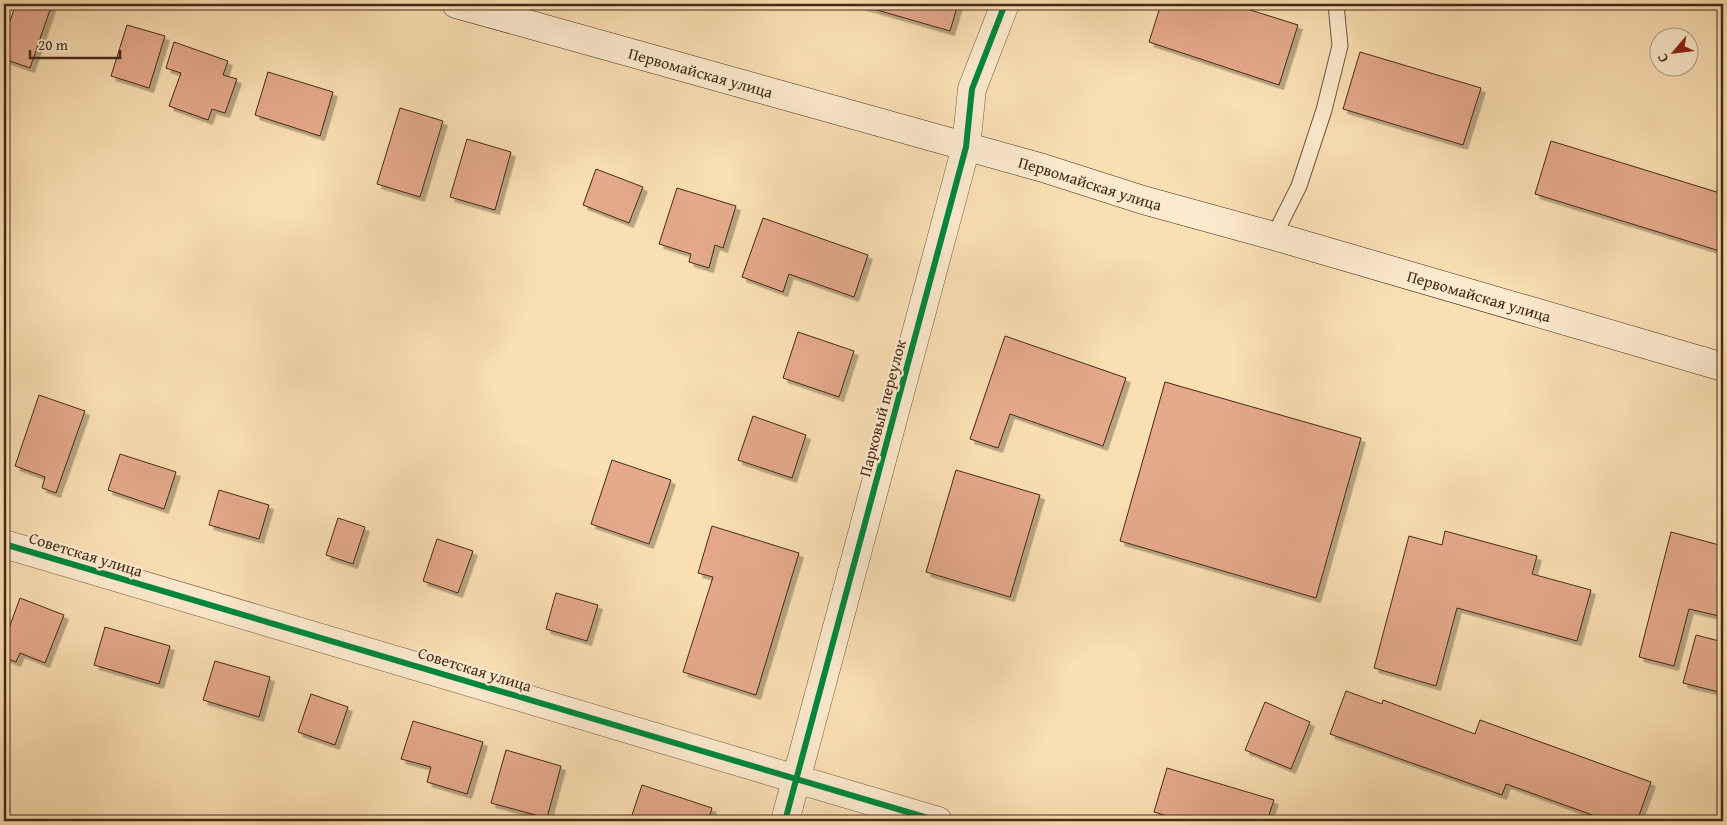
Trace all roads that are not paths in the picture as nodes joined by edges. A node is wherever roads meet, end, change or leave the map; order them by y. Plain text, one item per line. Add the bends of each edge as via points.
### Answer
1 (456, 4) edge
2 (1005, 4) edge
3 (1336, 4) edge
4 (966, 148) junction
5 (1274, 236) junction
6 (1723, 367) edge
7 (4, 544) edge
8 (797, 780) junction
9 (785, 821) edge
10 (938, 821) edge

1 - 4 street, Первомайская улица
2 - 4 street, Парковый переулок via 972,89
3 - 5 lane via 1340,46 1324,110 1299,186
4 - 5 street, Первомайская улица
4 - 8 street, Парковый переулок
5 - 6 street, Первомайская улица
7 - 8 street, Советская улица
8 - 9 street, Парковый переулок
8 - 10 street, Советская улица

